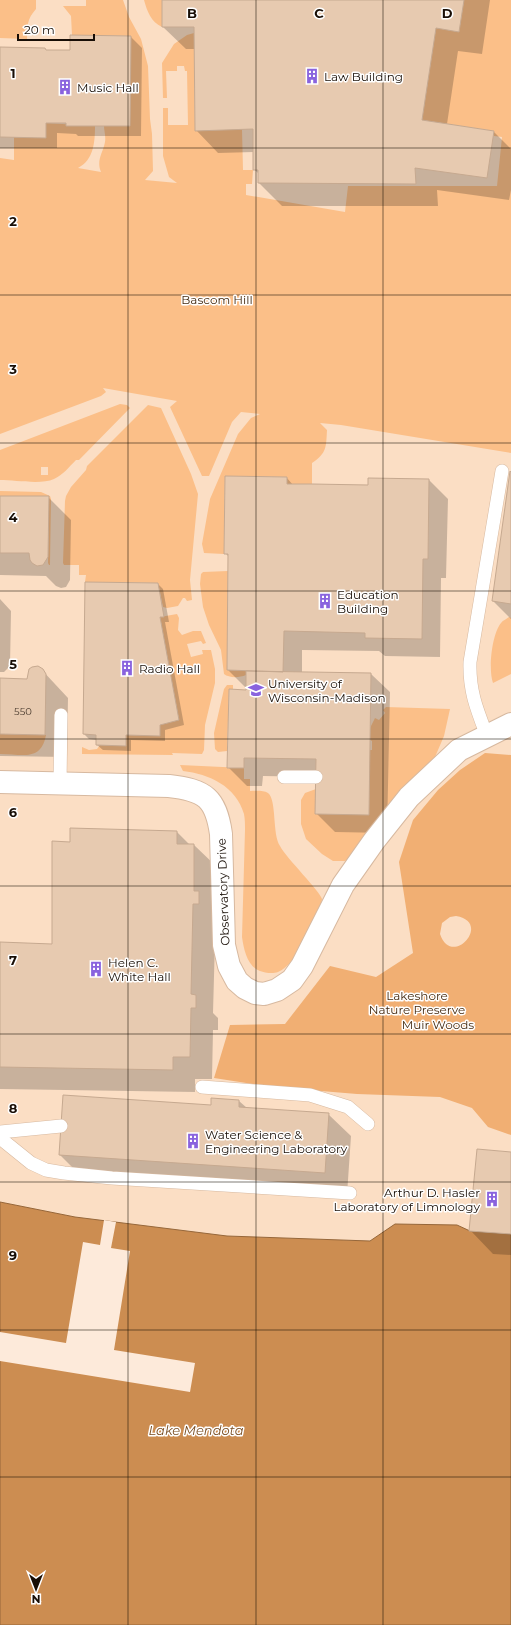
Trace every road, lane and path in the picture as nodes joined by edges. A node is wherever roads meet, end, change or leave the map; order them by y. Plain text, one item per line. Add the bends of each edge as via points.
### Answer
1 (502, 471) dead end
2 (61, 715) dead end
3 (511, 724) edge
4 (487, 736) junction
5 (284, 777) dead end
6 (316, 777) dead end
7 (0, 782) edge
8 (60, 784) junction
9 (202, 1087) dead end
10 (368, 1124) dead end
11 (61, 1126) dead end
12 (0, 1132) edge
13 (0, 1138) edge
14 (350, 1193) dead end

1 - 4 lane via 470,662 473,697
2 - 8 lane
3 - 4 street, Observatory Drive
4 - 8 street, Observatory Drive via 459,750 409,797 343,885 302,966 292,980 277,990 264,994 245,988 237,981 229,966 224,945 219,817 207,797 185,788 169,786
5 - 6 lane
7 - 8 street, Observatory Drive
9 - 10 lane via 310,1095 348,1106
11 - 12 lane
13 - 14 lane via 31,1164 64,1173

